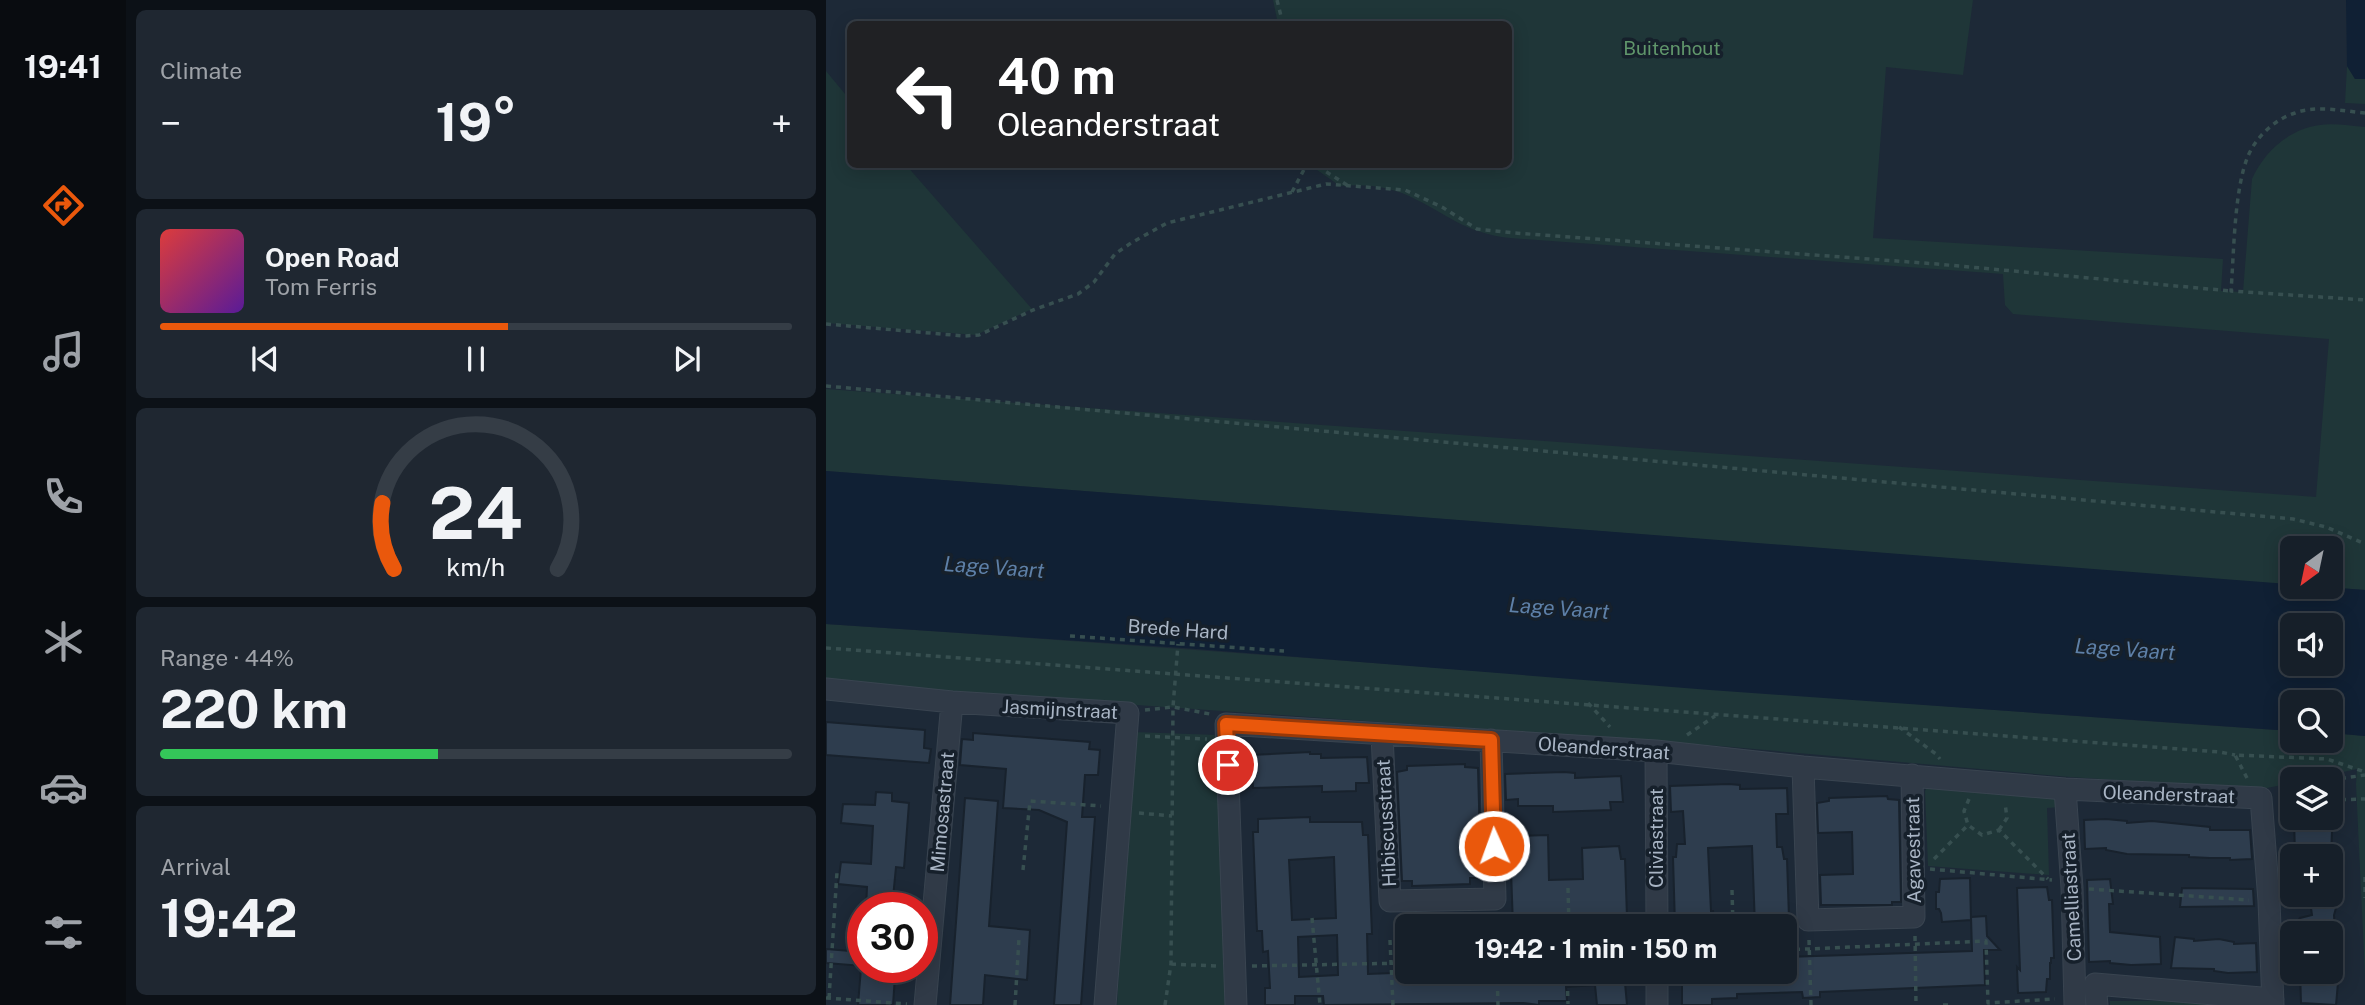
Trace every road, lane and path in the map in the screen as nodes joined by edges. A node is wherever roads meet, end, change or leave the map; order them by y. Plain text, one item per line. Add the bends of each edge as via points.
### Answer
1 (1277, 0) edge
2 (1282, 21) edge
3 (2365, 113) edge
4 (1305, 168) edge
5 (1322, 168) edge
6 (1349, 186) junction
7 (1292, 192) junction
8 (2231, 290) junction
9 (2365, 300) edge
10 (826, 324) edge
11 (826, 386) edge
12 (2365, 544) edge
13 (1070, 636) dead end
14 (1178, 643) junction
15 (826, 648) edge
16 (1284, 651) dead end
17 (1176, 674) junction
18 (826, 689) edge
19 (952, 702) junction
20 (1173, 707) junction
21 (1128, 713) junction
22 (1717, 715) junction
23 (1898, 726) junction
24 (1227, 732) junction
25 (1382, 734) junction
26 (1126, 735) junction
27 (1173, 737) junction
28 (1491, 740) junction
29 (1661, 751) junction
30 (2235, 755) junction
31 (1803, 767) junction
32 (2365, 773) edge
33 (1912, 775) junction
34 (2343, 778) edge
35 (1959, 786) junction
36 (2065, 789) junction
37 (2255, 798) junction
38 (2365, 799) edge
39 (2343, 800) edge
40 (1120, 810) junction
41 (1172, 816) junction
42 (1968, 825) junction
43 (1023, 870) dead end
44 (837, 872) dead end
45 (2365, 878) edge
46 (2048, 879) junction
47 (1568, 888) dead end
48 (2072, 888) junction
49 (1732, 890) dead end
50 (2365, 898) edge
51 (2269, 901) junction
52 (1569, 914) edge
53 (1657, 914) edge
54 (1733, 914) edge
55 (1914, 917) junction
56 (1312, 918) dead end
57 (1808, 920) junction
58 (1019, 938) dead end
59 (1390, 940) dead end
60 (1916, 944) junction
61 (1797, 950) edge
62 (1809, 950) junction
63 (1171, 964) junction
64 (1392, 964) junction
65 (1395, 964) edge
66 (1317, 965) junction
67 (1234, 967) junction
68 (1497, 984) edge
69 (1567, 984) edge
70 (1657, 984) edge
71 (827, 998) edge
72 (2075, 1002) edge
73 (2273, 1002) edge
74 (2025, 1003) edge
75 (917, 1004) edge
76 (1568, 1004) edge
77 (1015, 1005) edge
78 (1105, 1005) edge
79 (1165, 1005) edge
80 (1236, 1005) edge
81 (1320, 1005) edge
82 (1393, 1005) edge
83 (1498, 1005) edge
84 (1657, 1005) edge
85 (1811, 1005) edge
86 (1916, 1005) edge
87 (1943, 1005) edge
88 (1951, 1005) edge
89 (2097, 1005) edge

1 - 2 path
3 - 8 path via 2319,109 2294,113 2267,128 2249,154 2241,181
4 - 7 path
5 - 6 path
6 - 7 path via 1326,184
6 - 8 path via 1405,190 1477,229
7 - 10 path via 1167,223 1115,254 1094,282 1077,294 979,335
8 - 9 path
11 - 12 path via 2293,519
13 - 14 path, Brede Hard
14 - 16 path, Brede Hard
14 - 17 path
15 - 17 path
17 - 20 path
17 - 22 path
18 - 19 street, Jasmijnstraat
19 - 21 street, Jasmijnstraat
19 - 75 street, Mimosastraat
20 - 21 path
20 - 24 path via 1217,715
20 - 27 path
21 - 26 street, Jasmijnstraat
22 - 23 path
22 - 29 path
23 - 30 path
23 - 35 path via 1936,754
24 - 25 street, Oleanderstraat
24 - 27 path
24 - 67 street
25 - 28 street, Oleanderstraat
25 - 28 street, Hibiscusstraat via 1390,901 1495,899
26 - 27 path
26 - 40 street, Jasmijnstraat
27 - 41 path
28 - 29 street, Oleanderstraat
29 - 31 street, Oleanderstraat
29 - 53 street, Cliviastraat
30 - 32 path via 2327,759
30 - 37 path
31 - 33 street, Oleanderstraat
31 - 57 street
32 - 34 path
33 - 35 street, Oleanderstraat
33 - 55 street, Agavestraat
35 - 36 street, Oleanderstraat
35 - 42 path via 1970,798 1964,811
36 - 37 street, Oleanderstraat
36 - 48 street, Camelliastraat
37 - 51 street
38 - 39 path
40 - 41 path
40 - 43 path via 1030,801
40 - 78 street, Jasmijnstraat
41 - 63 path
42 - 46 path via 1982,835 1999,830
42 - 46 path via 1924,868
44 - 71 path
45 - 50 path
46 - 48 path
47 - 52 path
48 - 51 path
48 - 72 street, Camelliastraat
49 - 54 path
51 - 73 street
55 - 57 street, Agavestraat
55 - 60 path
56 - 66 path
57 - 62 path
58 - 77 path
59 - 64 path
60 - 62 path
60 - 74 path via 1986,942 1988,1003
60 - 86 path
61 - 62 path
62 - 85 path
63 - 67 path
63 - 79 path
64 - 65 path
64 - 66 path
64 - 82 path
66 - 67 path
66 - 81 path
67 - 80 street
68 - 83 path
69 - 76 path
70 - 84 street
71 - 75 path
72 - 74 path
73 - 89 street via 2095,984
87 - 88 path

